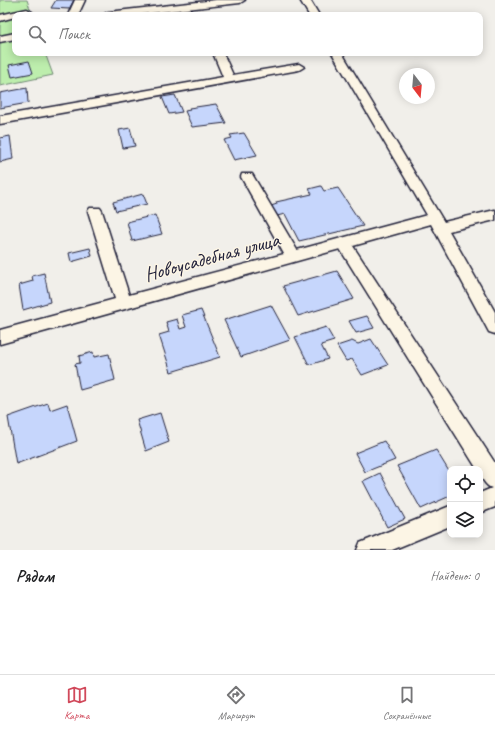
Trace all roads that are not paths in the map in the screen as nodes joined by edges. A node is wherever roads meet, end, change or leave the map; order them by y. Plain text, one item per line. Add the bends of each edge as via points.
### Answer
1 (80, 0) edge
2 (240, 0) edge
3 (305, 0) edge
4 (196, 2) edge
5 (74, 12) edge
6 (128, 12) edge
7 (200, 12) edge
8 (312, 12) edge
9 (12, 37) edge
10 (0, 39) edge
11 (219, 56) edge
12 (339, 56) edge
13 (299, 67) dead end
14 (229, 78) junction
15 (0, 120) edge
16 (247, 177) dead end
17 (95, 212) dead end
18 (495, 215) edge
19 (438, 223) junction
20 (344, 244) junction
21 (293, 257) junction
22 (124, 303) junction
23 (495, 327) edge
24 (0, 337) edge
25 (495, 480) edge
26 (495, 497) edge
27 (482, 502) edge
28 (447, 517) edge
29 (367, 550) edge

1 - 5 street
2 - 4 street
3 - 8 street
4 - 6 street
4 - 7 street
9 - 10 street
11 - 14 street
12 - 19 street
13 - 14 street
14 - 15 street
16 - 21 street
17 - 22 street
18 - 19 street, Новоусадебная улица
19 - 20 street, Новоусадебная улица
19 - 23 street
20 - 21 street, Новоусадебная улица
20 - 25 street
21 - 22 street, Новоусадебная улица
22 - 24 street, Новоусадебная улица
26 - 27 street
28 - 29 street

